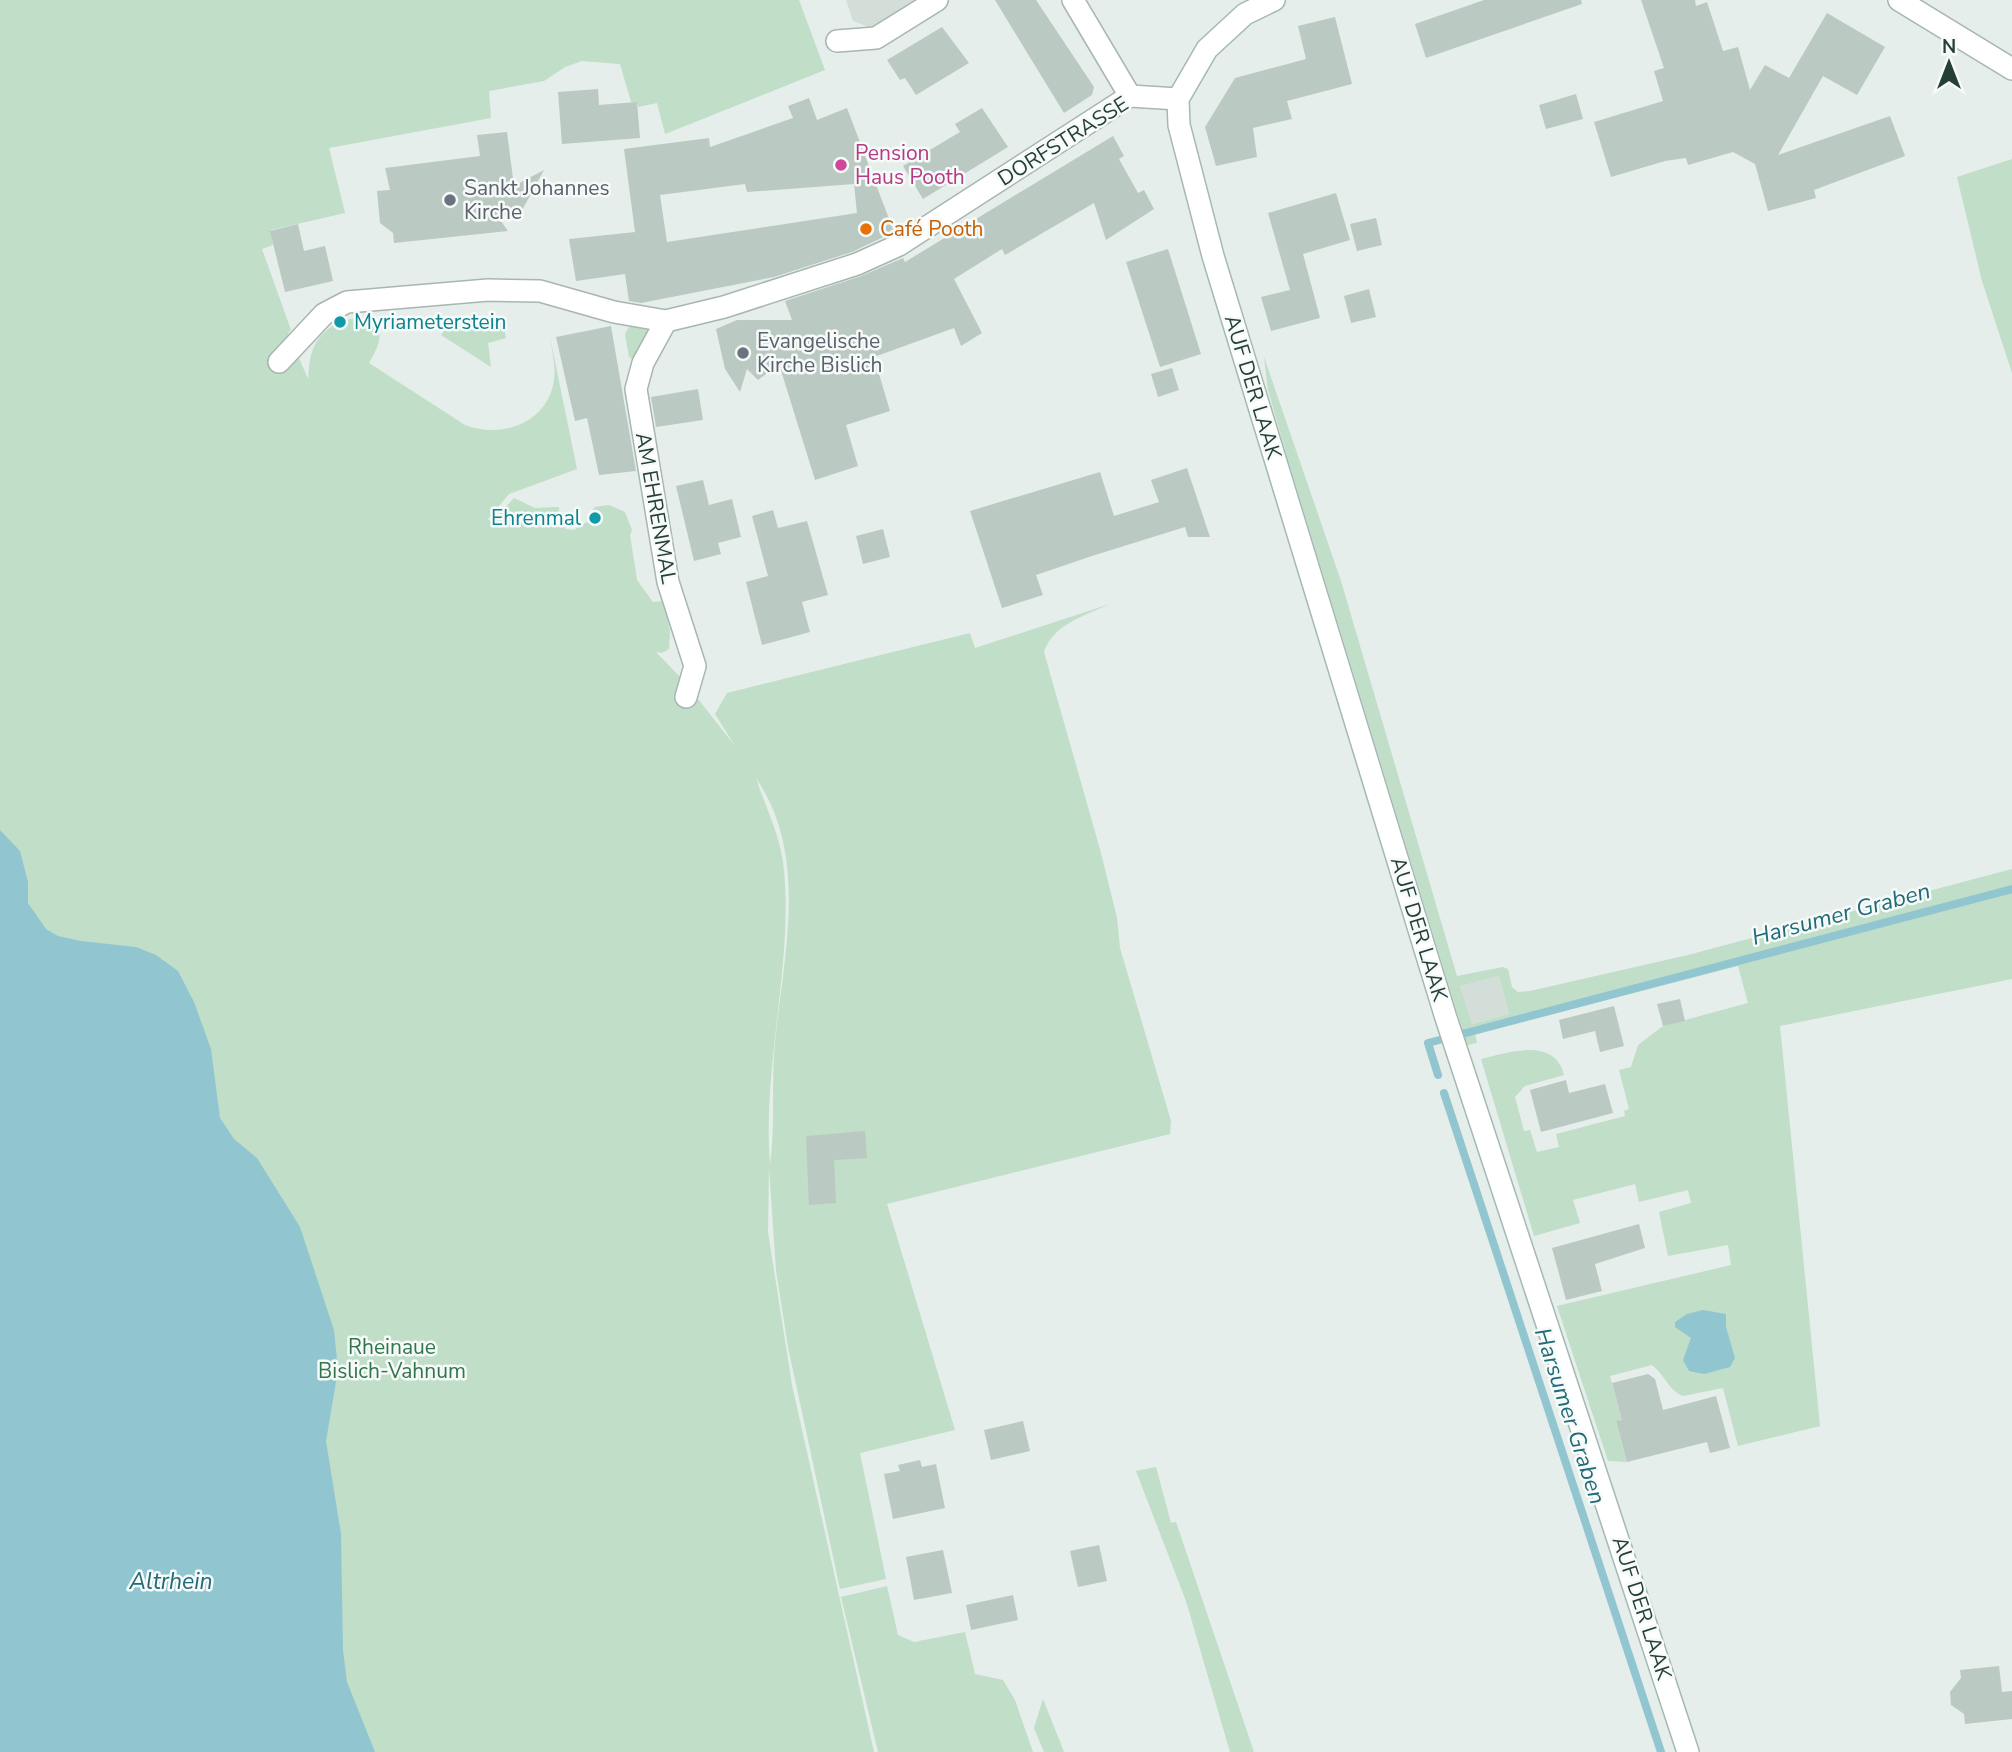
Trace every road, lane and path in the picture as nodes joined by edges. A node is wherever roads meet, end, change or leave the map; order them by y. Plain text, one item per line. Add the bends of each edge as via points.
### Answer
1 (937, 0) edge
2 (1073, 0) edge
3 (1274, 0) edge
4 (1899, 0) edge
5 (837, 41) dead end
6 (2012, 69) edge
7 (1130, 96) junction
8 (1178, 99) junction
9 (666, 321) junction
10 (279, 362) dead end
11 (686, 697) dead end
12 (1688, 1752) edge

1 - 5 main road via 876,38
2 - 7 main road
3 - 8 main road via 1245,14 1207,49
4 - 6 main road
7 - 8 main road, DORFSTRASSE
7 - 9 main road, DORFSTRASSE via 899,245 858,264
8 - 12 main road, AUF DER LAAK via 1178,125 1213,256 1446,1018
9 - 10 main road via 540,291 488,290 347,302 324,314
9 - 11 main road, AM EHRENMAL via 643,363 636,389 668,582 695,666

